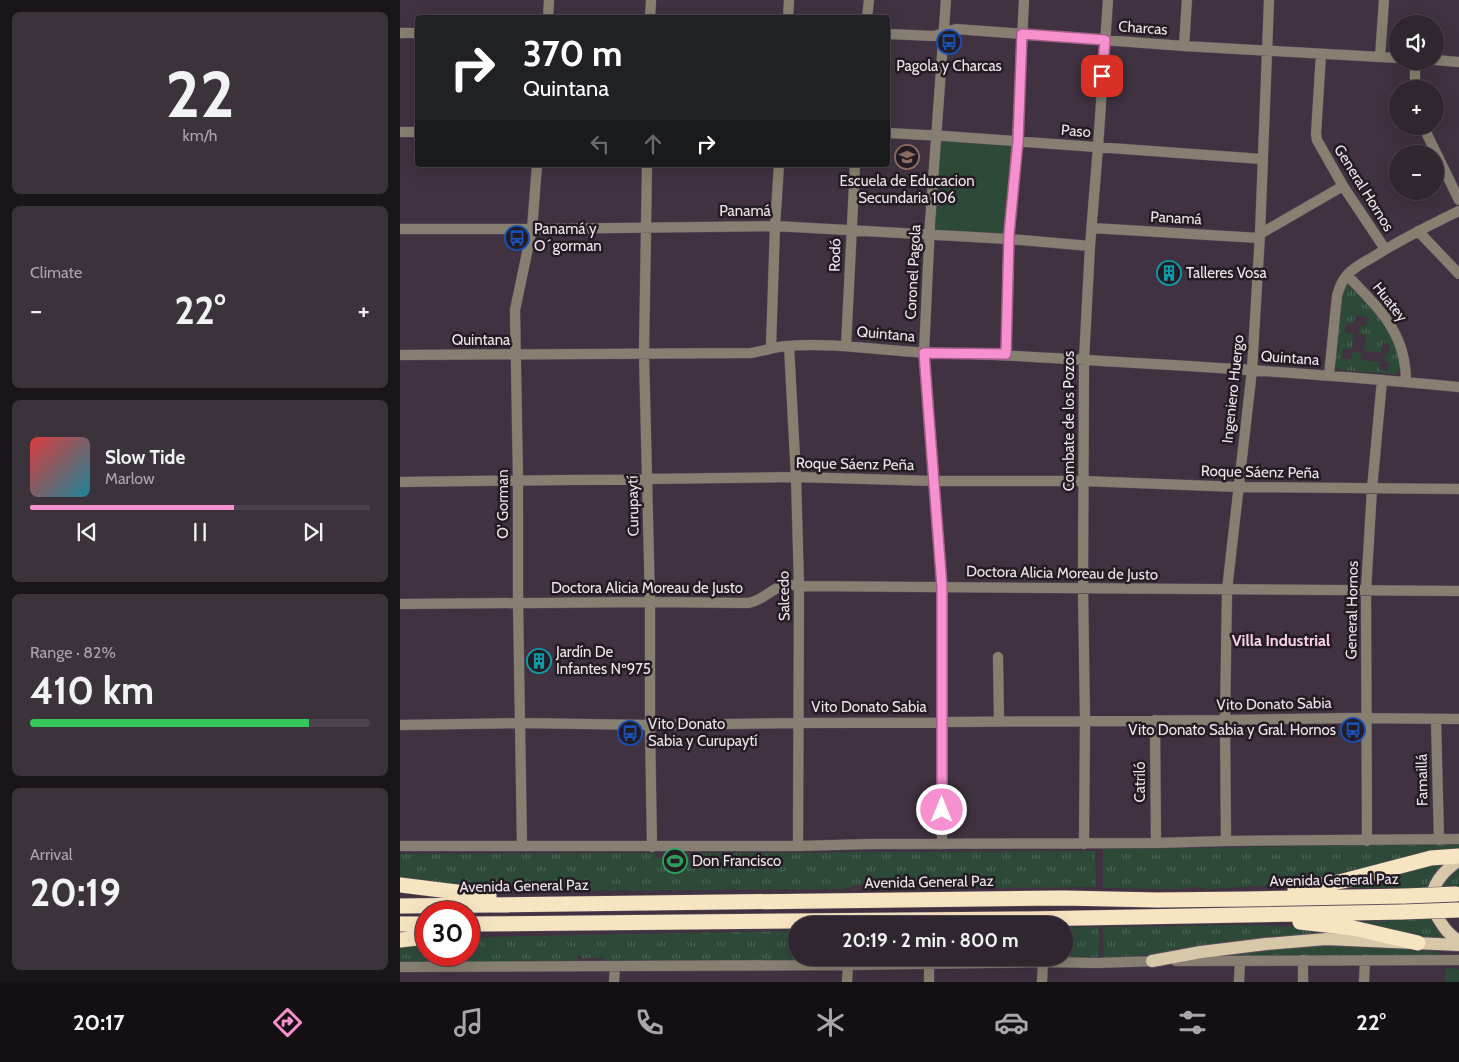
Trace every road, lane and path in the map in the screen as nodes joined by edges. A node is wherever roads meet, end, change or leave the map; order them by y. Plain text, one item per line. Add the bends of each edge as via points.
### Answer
1 (549, 0) edge
2 (651, 0) edge
3 (789, 0) edge
4 (869, 0) edge
5 (946, 0) edge
6 (1024, 0) edge
7 (1108, 0) edge
8 (1187, 0) edge
9 (1269, 0) edge
10 (1384, 0) edge
11 (548, 15) edge
12 (650, 15) edge
13 (788, 15) edge
14 (867, 15) edge
15 (400, 33) edge
16 (415, 33) edge
17 (944, 33) junction
18 (890, 34) edge
19 (1022, 34) junction
20 (1105, 40) junction
21 (1184, 46) junction
22 (1266, 51) junction
23 (1321, 54) junction
24 (1380, 57) junction
25 (1389, 58) edge
26 (1444, 61) edge
27 (1459, 62) edge
28 (400, 132) edge
29 (415, 132) edge
30 (890, 133) edge
31 (1427, 135) edge
32 (936, 136) junction
33 (1018, 141) junction
34 (1098, 147) junction
35 (1262, 159) junction
36 (537, 167) edge
37 (647, 167) edge
38 (779, 167) edge
39 (855, 167) edge
40 (1343, 186) junction
41 (1459, 200) edge
42 (1459, 211) edge
43 (775, 226) junction
44 (645, 227) junction
45 (1092, 228) junction
46 (400, 229) edge
47 (532, 229) junction
48 (851, 231) junction
49 (1418, 231) junction
50 (930, 235) junction
51 (1260, 236) junction
52 (1009, 239) junction
53 (1090, 246) junction
54 (1385, 249) junction
55 (1347, 274) junction
56 (1459, 274) edge
57 (789, 346) junction
58 (846, 346) junction
59 (771, 347) junction
60 (644, 353) junction
61 (924, 353) junction
62 (516, 354) junction
63 (1006, 354) junction
64 (400, 355) edge
65 (1084, 360) junction
66 (1252, 370) junction
67 (1329, 375) junction
68 (1382, 380) junction
69 (1406, 382) junction
70 (1459, 387) edge
71 (796, 477) junction
72 (648, 479) junction
73 (518, 480) junction
74 (934, 481) junction
75 (1083, 481) junction
76 (400, 482) edge
77 (1238, 487) junction
78 (1372, 489) junction
79 (1459, 489) edge
80 (799, 586) junction
81 (942, 587) junction
82 (1083, 588) junction
83 (1227, 590) junction
84 (1366, 590) junction
85 (1459, 590) edge
86 (518, 602) junction
87 (650, 602) junction
88 (400, 604) edge
89 (998, 657) dead end
90 (1366, 718) junction
91 (1459, 719) edge
92 (1085, 720) junction
93 (1155, 720) junction
94 (1225, 720) junction
95 (1436, 720) junction
96 (999, 721) junction
97 (941, 722) junction
98 (520, 723) junction
99 (800, 723) junction
100 (400, 725) edge
101 (650, 725) junction
102 (1459, 839) edge
103 (1439, 840) junction
104 (1226, 841) junction
105 (1367, 841) junction
106 (1156, 843) junction
107 (942, 844) junction
108 (1084, 844) junction
109 (522, 845) junction
110 (400, 846) edge
111 (798, 846) junction
112 (652, 847) junction
113 (1459, 856) edge
114 (1459, 860) edge
115 (400, 885) edge
116 (1457, 894) edge
117 (1247, 899) junction
118 (547, 903) junction
119 (400, 906) edge
120 (1458, 910) edge
121 (1248, 915) junction
122 (400, 924) edge
123 (415, 924) edge
124 (480, 924) edge
125 (556, 924) junction
126 (480, 931) edge
127 (415, 938) edge
128 (400, 940) edge
129 (1459, 941) edge
130 (1418, 943) junction
131 (1459, 945) edge
132 (1303, 960) junction
133 (1364, 960) junction
134 (1459, 960) edge
135 (1152, 961) junction
136 (1240, 961) junction
137 (1073, 963) edge
138 (788, 966) edge
139 (848, 966) edge
140 (929, 966) edge
141 (1043, 966) edge
142 (400, 967) edge
143 (615, 967) junction
144 (614, 982) edge
145 (847, 982) edge
146 (928, 982) edge
147 (1042, 982) edge
148 (1239, 982) edge
149 (1303, 982) edge
150 (1364, 982) edge

1 - 11 street
2 - 12 street
3 - 13 street
4 - 14 street
5 - 17 street, Coronel Pagola
6 - 19 street
7 - 20 street, Combate de los Pozos
8 - 21 street
9 - 22 street, Ingeniero Huergo
10 - 24 street
15 - 16 street
17 - 18 street, Charcas via 934,36
17 - 19 street, Charcas via 956,29
17 - 32 street, Coronel Pagola
19 - 20 street, Charcas
19 - 33 street
20 - 21 street, Charcas
20 - 34 street, Combate de los Pozos
21 - 22 street, Charcas
22 - 23 street, Charcas
22 - 35 street, Ingeniero Huergo
23 - 24 street, Charcas
23 - 40 street, General Hornos via 1316,134
24 - 25 street, Charcas
26 - 27 street
28 - 29 street
30 - 32 street, Paso
31 - 41 street
32 - 33 street, Paso
32 - 50 street, Coronel Pagola
33 - 34 street, Paso
33 - 52 street
34 - 35 street, Paso
34 - 45 street, Combate de los Pozos
35 - 51 street, Ingeniero Huergo
36 - 47 street, O' Gorman
37 - 44 street, Curupaytí
38 - 43 street
39 - 48 street, Rodó
40 - 51 street
40 - 54 street, General Hornos
42 - 49 street
43 - 44 street, Panamá
43 - 48 street, Panamá
43 - 59 street
44 - 47 street, Panamá
44 - 60 street, Curupaytí
45 - 51 street, Panamá
45 - 53 street, Combate de los Pozos
46 - 47 street, Panamá
47 - 62 street, O' Gorman via 516,303
48 - 50 street, Panamá
48 - 58 street, Rodó
49 - 54 street
49 - 56 street
50 - 52 street, Panamá
50 - 61 street, Coronel Pagola
51 - 66 street, Ingeniero Huergo
52 - 53 street, Panamá
52 - 63 street
53 - 65 street, Combate de los Pozos
54 - 55 street, General Hornos
55 - 67 street via 1337,296
55 - 69 street, Huatey via 1394,330 1406,366
57 - 58 street, Quintana
57 - 59 street, Quintana
57 - 71 street, Salcedo
58 - 61 street, Quintana
59 - 60 street, Quintana via 751,353
60 - 62 street, Quintana
60 - 72 street, Curupaytí
61 - 63 street, Quintana
61 - 74 street, Coronel Pagola
62 - 64 street, Quintana
62 - 73 street, O' Gorman
63 - 65 street, Quintana
65 - 66 street, Quintana
65 - 75 street, Combate de los Pozos
66 - 67 street, Quintana
66 - 77 street, Ingeniero Huergo
67 - 68 street, Quintana
68 - 69 street, Quintana
68 - 78 street, General Hornos
69 - 70 street, Quintana
71 - 72 street, Roque Sáenz Peña
71 - 74 street, Roque Sáenz Peña
71 - 80 street, Salcedo
72 - 73 street, Roque Sáenz Peña
72 - 87 street, Curupaytí
73 - 76 street, Roque Sáenz Peña
73 - 86 street, O' Gorman
74 - 75 street, Roque Sáenz Peña
74 - 81 street, Coronel Pagola
75 - 77 street, Roque Sáenz Peña
75 - 82 street, Combate de los Pozos
77 - 78 street, Roque Sáenz Peña
77 - 83 street, Ingeniero Huergo
78 - 79 street, Roque Sáenz Peña
78 - 84 street, General Hornos
80 - 81 street, Doctora Alicia Moreau de Justo
80 - 87 street, Doctora Alicia Moreau de Justo via 782,586 748,603
80 - 99 street, Salcedo
81 - 82 street, Doctora Alicia Moreau de Justo
81 - 97 street, Coronel Pagola
82 - 83 street, Doctora Alicia Moreau de Justo
82 - 92 street, Combate de los Pozos
83 - 84 street, Doctora Alicia Moreau de Justo
83 - 94 street, Ingeniero Huergo
84 - 85 street, Doctora Alicia Moreau de Justo
84 - 90 street, General Hornos
86 - 87 street, Doctora Alicia Moreau de Justo
86 - 88 street, Doctora Alicia Moreau de Justo
86 - 98 street, O' Gorman
87 - 101 street, Curupaytí
89 - 96 street
90 - 94 street, Vito Donato Sabia
90 - 95 street, Vito Donato Sabia
90 - 105 street, General Hornos
91 - 95 street, Vito Donato Sabia
92 - 93 street, Vito Donato Sabia
92 - 96 street, Vito Donato Sabia
92 - 108 street, Combate de los Pozos
93 - 94 street, Vito Donato Sabia
93 - 106 street, Catriló
94 - 104 street, Ingeniero Huergo
95 - 103 street, Famaillá
96 - 97 street, Vito Donato Sabia
97 - 99 street, Vito Donato Sabia
97 - 107 street, Coronel Pagola
98 - 100 street, Vito Donato Sabia
98 - 101 street, Vito Donato Sabia
98 - 109 street, O' Gorman
99 - 101 street, Vito Donato Sabia
99 - 111 street, Salcedo
101 - 112 street, Curupaytí
102 - 103 street
103 - 105 street
104 - 105 street
104 - 106 street
106 - 108 street
107 - 108 street
107 - 111 street
109 - 110 street
109 - 112 street
111 - 112 street
113 - 117 highway via 1431,858 1321,886
114 - 129 main road via 1439,877 1432,896 1432,904 1446,931
115 - 118 highway
116 - 117 highway, Avenida General Paz, bridge
117 - 118 highway, Avenida General Paz
118 - 119 highway, Avenida General Paz
120 - 121 highway, bridge
121 - 125 highway
121 - 130 highway via 1353,928
122 - 123 highway
124 - 125 highway
125 - 126 highway
127 - 128 highway
130 - 131 main road
130 - 135 main road via 1326,939 1200,952
132 - 133 street
132 - 136 street
132 - 149 street
133 - 134 street
133 - 150 street
135 - 136 street
135 - 137 street
136 - 148 street
138 - 143 street
139 - 145 street
140 - 146 street
141 - 147 street
142 - 143 street
143 - 144 street

